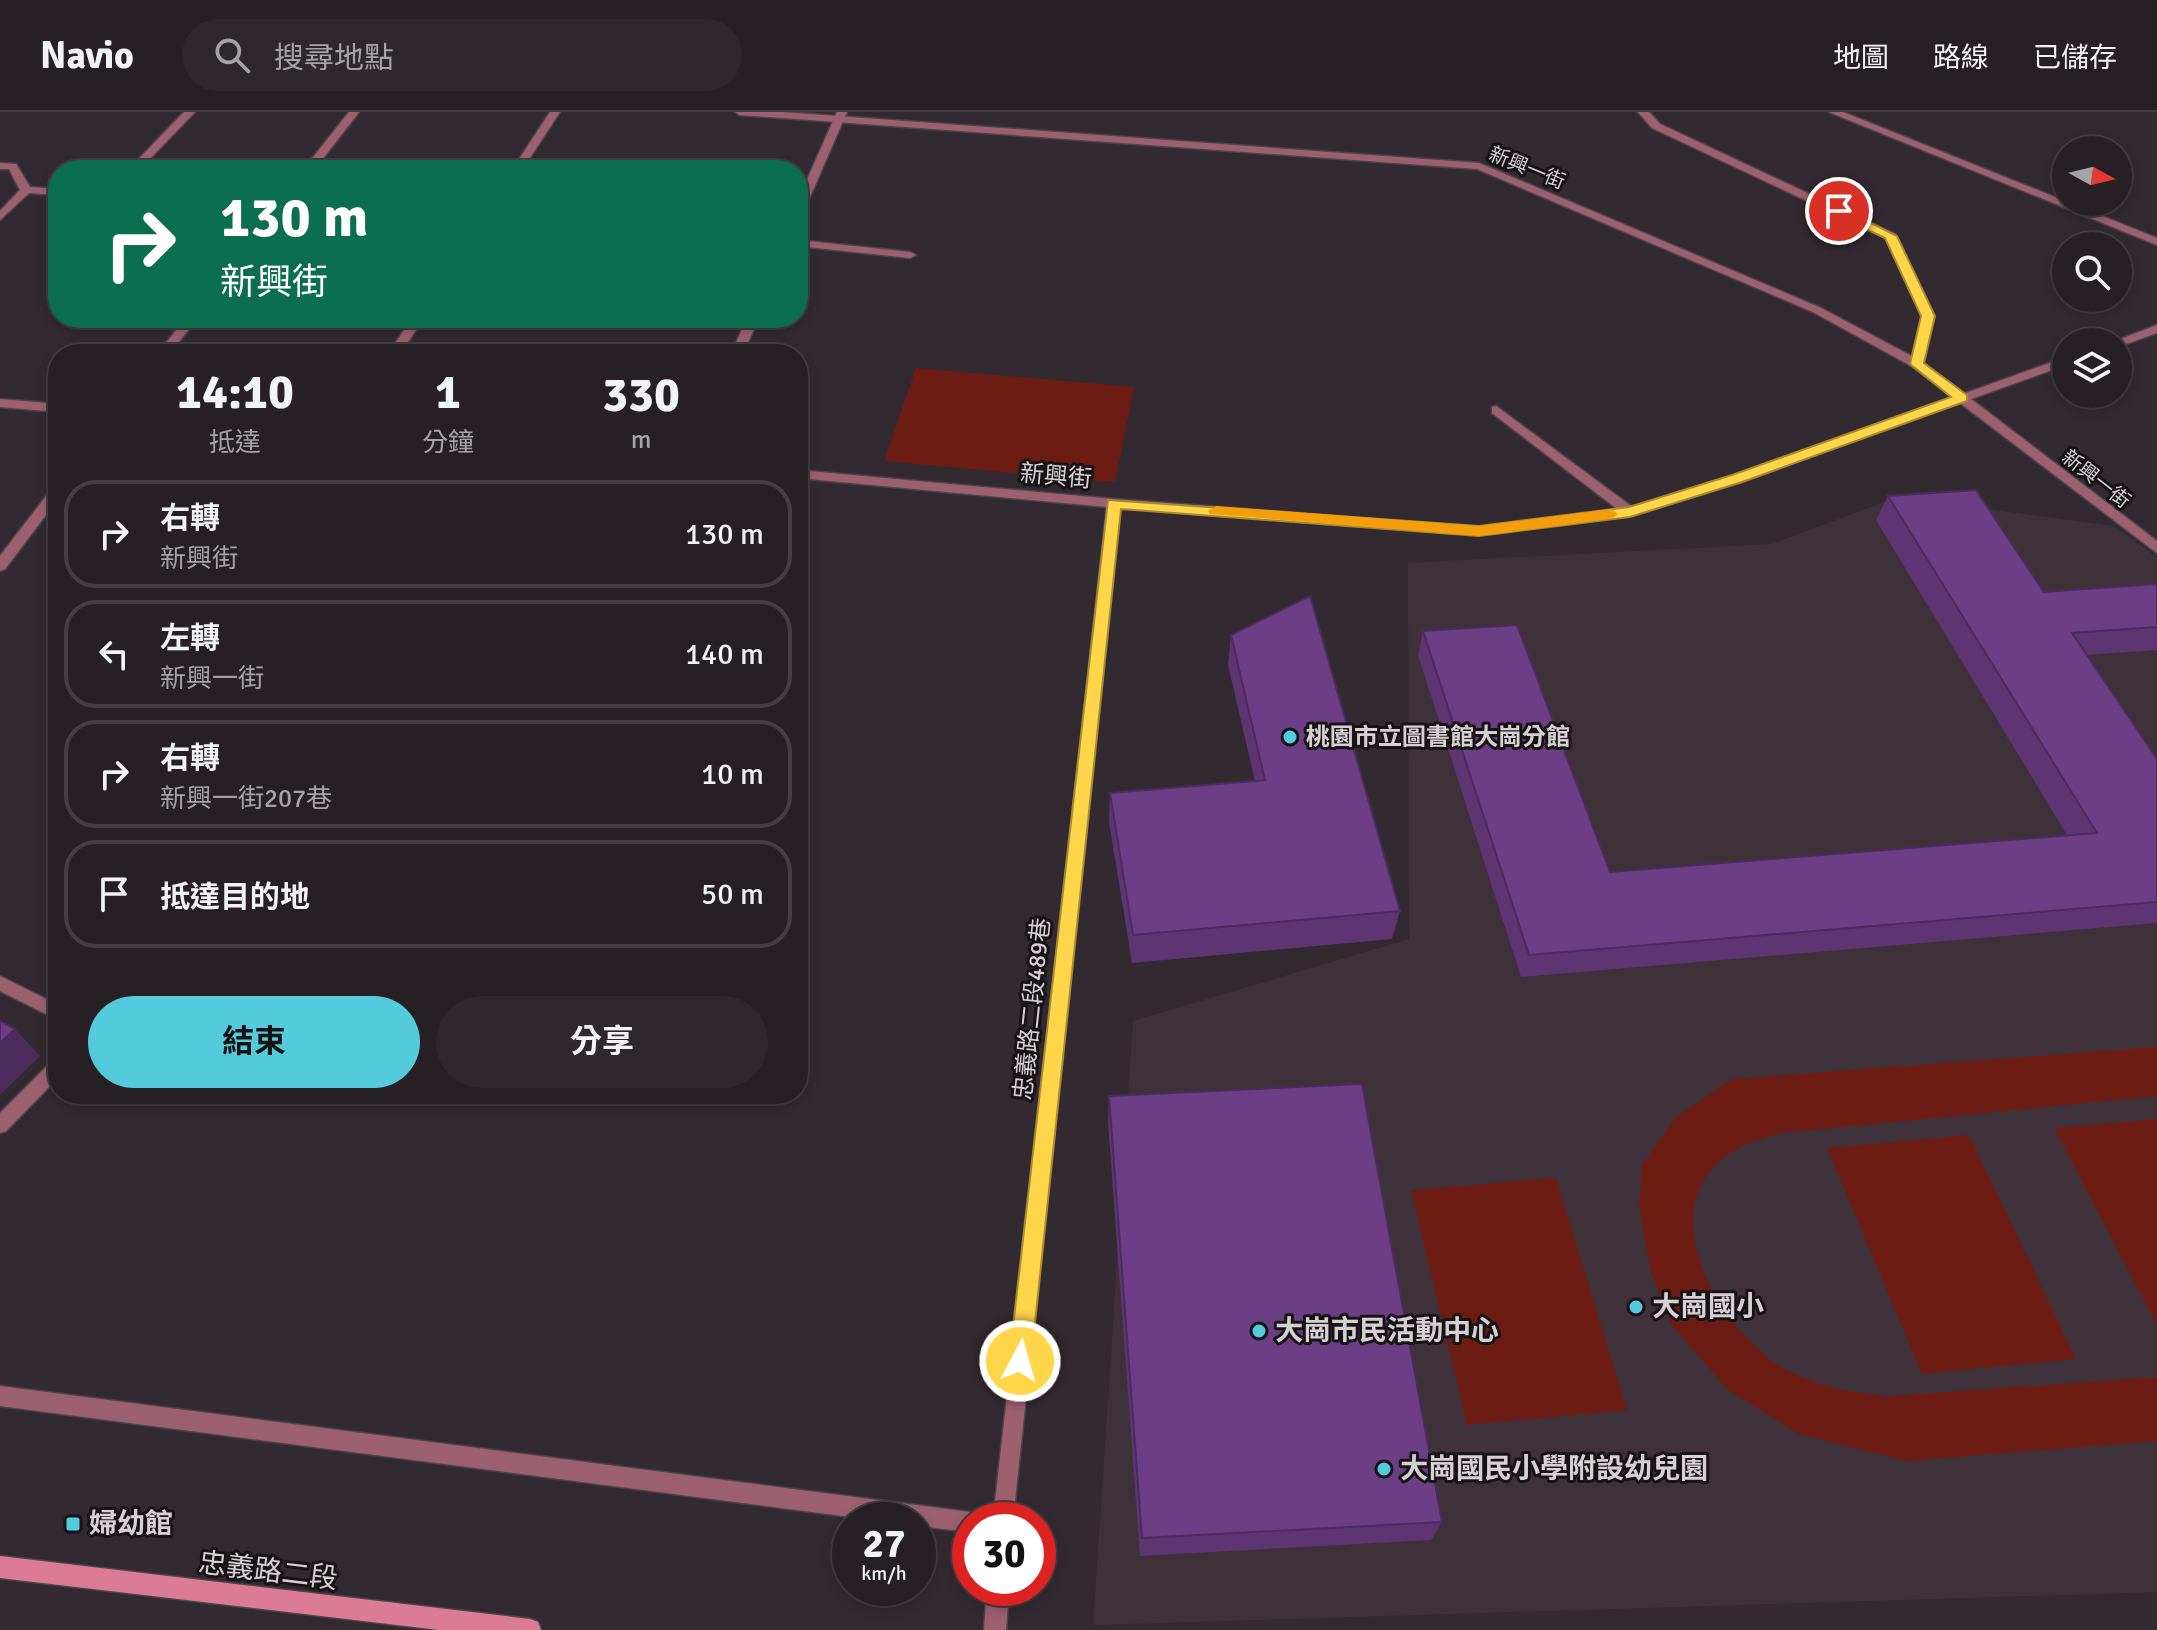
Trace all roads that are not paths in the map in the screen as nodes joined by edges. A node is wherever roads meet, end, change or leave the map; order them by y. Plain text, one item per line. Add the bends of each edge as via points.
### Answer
1 (190, 112) edge
2 (354, 112) edge
3 (555, 112) edge
4 (740, 112) edge
5 (1643, 112) edge
6 (1834, 112) edge
7 (840, 116) edge
8 (143, 160) edge
9 (316, 160) edge
10 (524, 160) edge
11 (0, 166) edge
12 (26, 190) junction
13 (808, 190) edge
14 (48, 191) edge
15 (0, 217) edge
16 (2157, 242) edge
17 (808, 244) edge
18 (910, 255) dead end
19 (184, 328) edge
20 (2157, 329) edge
21 (2132, 338) edge
22 (171, 344) edge
23 (1917, 364) junction
24 (2052, 366) edge
25 (1962, 398) junction
26 (0, 403) edge
27 (48, 407) edge
28 (1496, 410) dead end
29 (808, 475) edge
30 (48, 503) edge
31 (1114, 503) junction
32 (1630, 512) junction
33 (2157, 548) edge
34 (0, 566) edge
35 (0, 983) edge
36 (48, 1008) edge
37 (48, 1076) edge
38 (0, 1125) edge
39 (0, 1396) edge
40 (1005, 1502) edge
41 (952, 1520) edge
42 (0, 1567) edge
43 (997, 1606) edge
44 (530, 1630) edge
45 (995, 1630) edge

1 - 8 street
2 - 9 street
3 - 10 street
4 - 7 street, 新興一街
5 - 23 street via 1656,126 1891,236 1928,316
6 - 16 street
7 - 13 street
7 - 23 street, 新興一街 via 1479,166 1817,310
11 - 12 street via 12,166
12 - 14 street
12 - 15 street
17 - 18 street
19 - 22 street
20 - 21 street
23 - 25 street, 新興一街
24 - 25 street, 新興街
25 - 32 street, 新興街
25 - 33 street, 新興一街
26 - 27 street
28 - 32 street
29 - 31 street, 新興街
30 - 34 street
31 - 32 street, 新興街 via 1479,531
31 - 40 street, 忠義路二段489巷
35 - 36 street
37 - 38 street
39 - 41 street
42 - 44 main road, 忠義路二段
43 - 45 street

